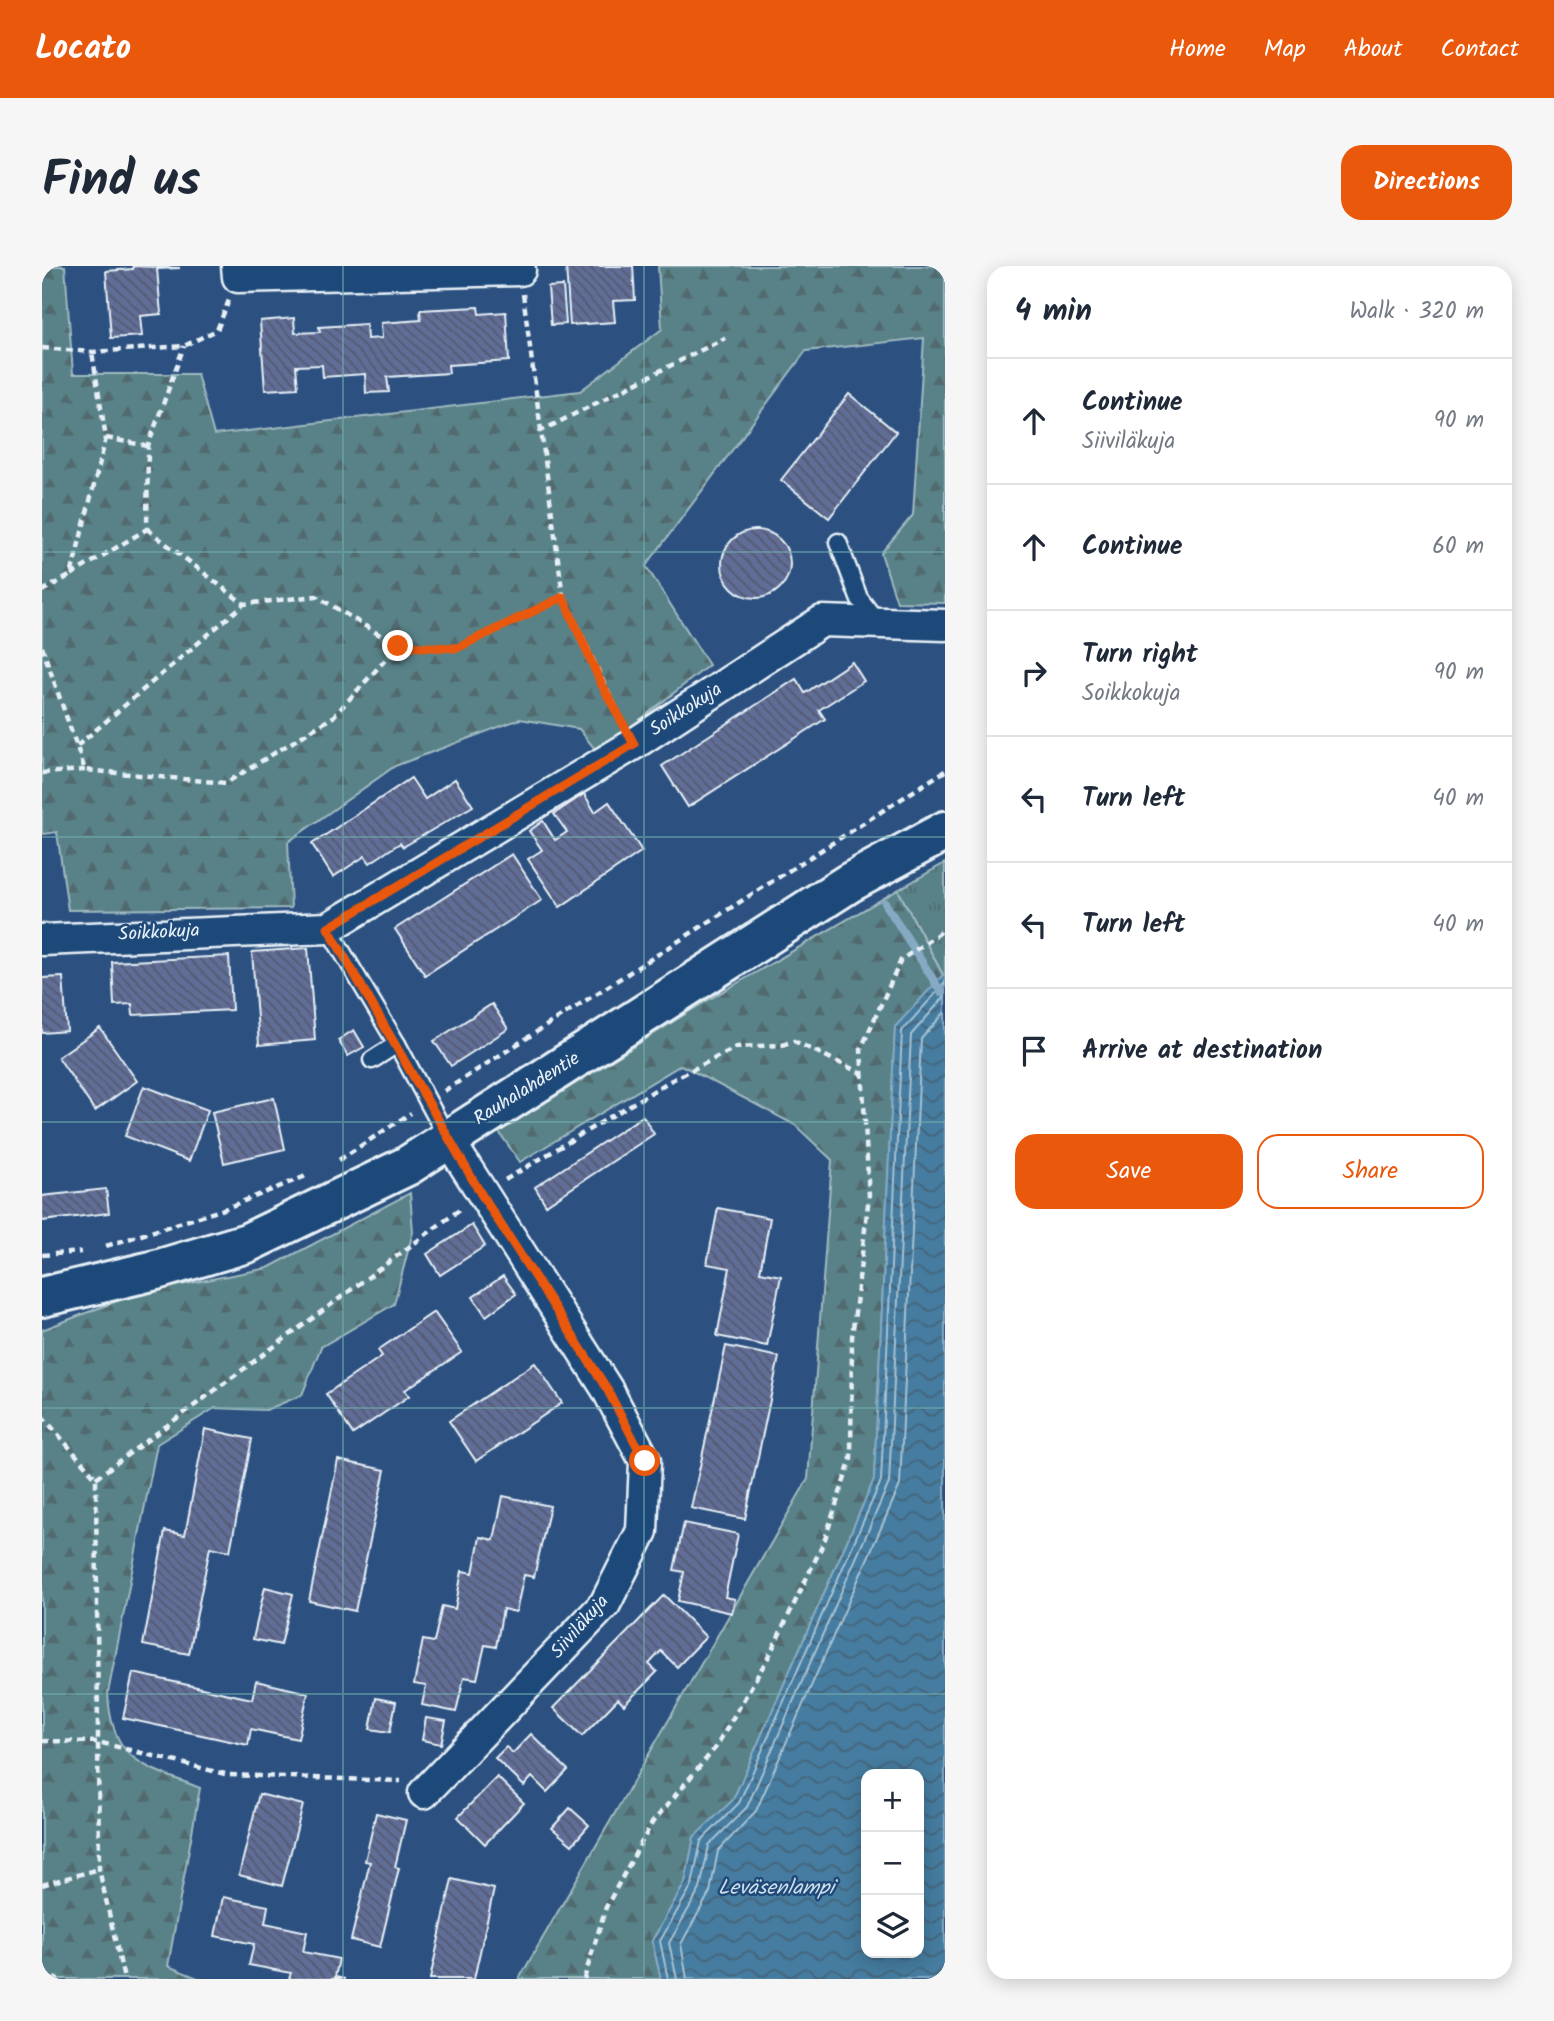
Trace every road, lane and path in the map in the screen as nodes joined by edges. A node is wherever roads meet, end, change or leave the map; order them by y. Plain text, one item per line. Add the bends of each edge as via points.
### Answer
1 (519, 268) edge
2 (238, 271) edge
3 (725, 338) dead end
4 (184, 346) junction
5 (42, 348) edge
6 (92, 352) junction
7 (539, 432) junction
8 (106, 438) junction
9 (148, 446) junction
10 (147, 529) junction
11 (838, 542) dead end
12 (71, 575) junction
13 (42, 591) edge
14 (563, 597) junction
15 (244, 604) junction
16 (878, 623) junction
17 (945, 625) edge
18 (398, 646) junction
19 (42, 647) edge
20 (634, 744) junction
21 (77, 746) junction
22 (85, 770) junction
23 (945, 771) edge
24 (42, 773) edge
25 (945, 831) edge
26 (328, 928) junction
27 (945, 929) edge
28 (42, 940) edge
29 (397, 1044) junction
30 (372, 1060) dead end
31 (428, 1102) junction
32 (448, 1139) junction
33 (330, 1167) dead end
34 (318, 1171) dead end
35 (100, 1248) dead end
36 (88, 1252) dead end
37 (42, 1255) edge
38 (42, 1297) edge
39 (42, 1416) edge
40 (42, 1741) edge
41 (98, 1742) junction
42 (414, 1787) joint
43 (99, 1869) junction
44 (42, 1885) edge
45 (42, 1978) edge
46 (59, 1979) edge
47 (124, 1979) edge
48 (584, 1979) edge

1 - 2 street
1 - 7 path
2 - 4 path via 217,330
3 - 7 path
4 - 6 path
4 - 9 path
5 - 6 path
6 - 8 path
7 - 14 path
8 - 9 path
8 - 12 path
9 - 10 path
10 - 12 path
10 - 15 path
11 - 16 lane via 859,598
12 - 13 path
14 - 18 path via 457,648
14 - 20 path
15 - 18 path via 316,596
15 - 21 path
16 - 17 street, Soikkokuja
16 - 20 street, Soikkokuja via 822,621
18 - 22 path via 332,717 226,783
19 - 21 path
20 - 26 street, Soikkokuja
21 - 22 path
22 - 24 path
23 - 31 path
25 - 32 main road, Rauhalahdentie via 849,883
26 - 28 street, Soikkokuja
26 - 29 lane
27 - 48 path via 903,958 861,1049 869,1196 852,1337 851,1460 824,1542 769,1656 716,1747 652,1823 606,1907
29 - 30 lane
29 - 31 lane
31 - 32 lane
31 - 33 path
32 - 38 main road, Rauhalahdentie via 407,1166 247,1243
32 - 42 street, Siiviläkuja via 607,1389 645,1461 642,1531 605,1604
34 - 35 path via 224,1209
36 - 37 path
39 - 41 path via 96,1478
40 - 41 path
41 - 42 path via 229,1775
41 - 43 path
43 - 44 path
43 - 47 path
45 - 46 path

